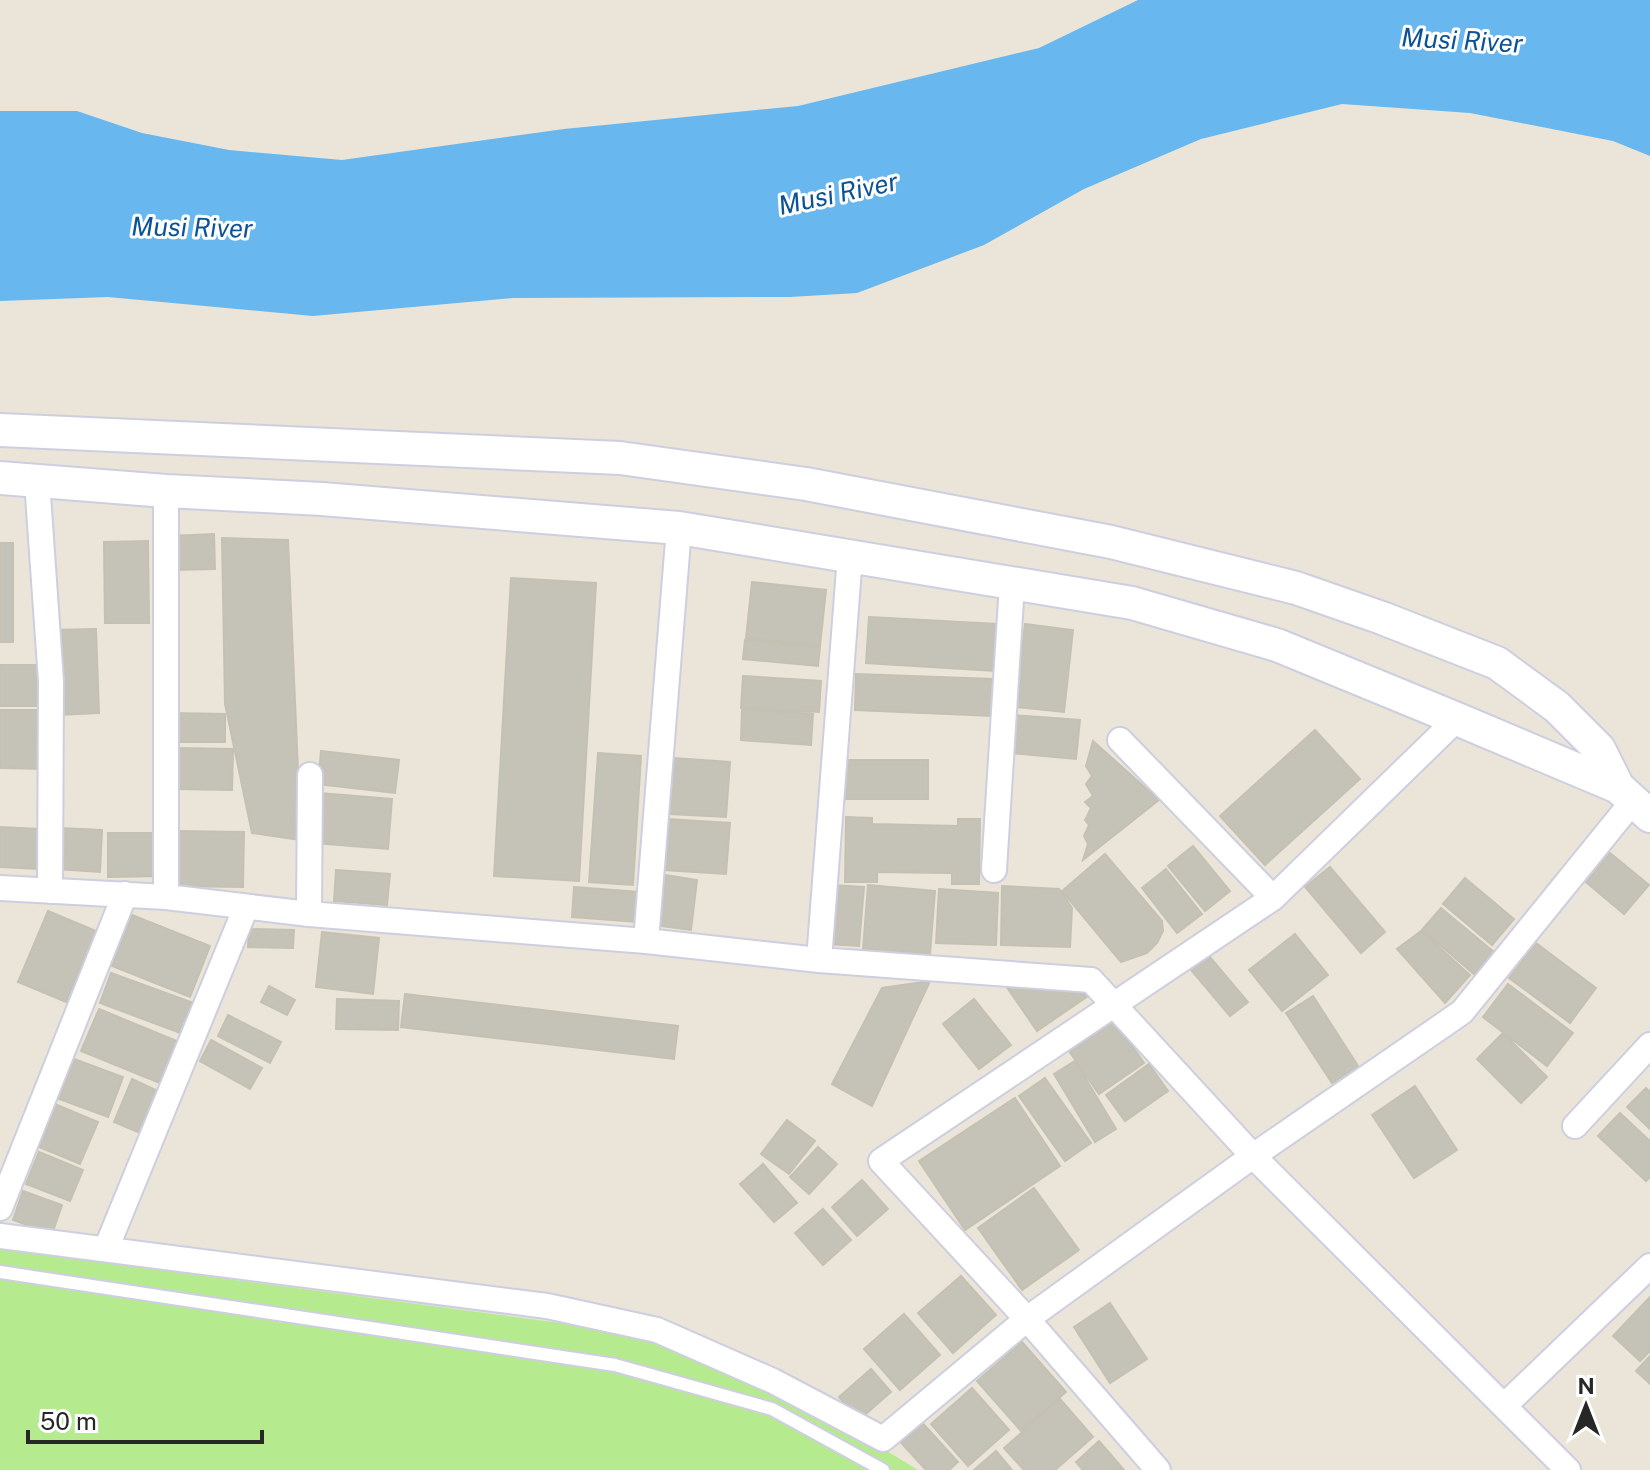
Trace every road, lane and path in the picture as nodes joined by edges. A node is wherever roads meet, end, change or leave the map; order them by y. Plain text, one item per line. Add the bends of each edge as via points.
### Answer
1 (0, 430) edge
2 (0, 478) edge
3 (37, 481) junction
4 (166, 491) junction
5 (679, 528) junction
6 (850, 556) junction
7 (1012, 584) junction
8 (1457, 719) junction
9 (1120, 740) dead end
10 (310, 775) dead end
11 (1634, 801) edge
12 (994, 870) dead end
13 (1, 891) edge
14 (50, 891) junction
15 (125, 894) junction
16 (166, 897) junction
17 (1273, 898) junction
18 (246, 907) junction
19 (309, 914) junction
20 (646, 941) junction
21 (819, 960) junction
22 (1116, 1005) junction
23 (1650, 1045) edge
24 (1575, 1126) dead end
25 (1253, 1156) junction
26 (0, 1208) edge
27 (0, 1236) edge
28 (106, 1249) junction
29 (1650, 1266) edge
30 (0, 1272) edge
31 (1027, 1319) junction
32 (1505, 1405) junction
33 (1153, 1468) edge
34 (883, 1470) edge
35 (1568, 1470) edge

1 - 11 street via 620,458 806,484 1111,542 1296,588 1497,663 1557,707 1599,749
2 - 3 street
3 - 4 street
3 - 14 street via 51,681
4 - 5 street
4 - 16 street
5 - 6 street
5 - 20 street
6 - 7 street
6 - 21 street
7 - 8 street via 1132,603 1277,645
7 - 12 street
8 - 11 street
8 - 17 street
9 - 17 street
10 - 19 street
11 - 25 street via 1462,1012
13 - 14 street
14 - 15 street
15 - 16 street
15 - 26 street
16 - 18 street
17 - 22 street
18 - 19 street
18 - 28 street
19 - 20 street
20 - 21 street
21 - 22 street via 1091,980
22 - 25 street
22 - 31 street via 881,1161
23 - 24 street
25 - 31 street
25 - 32 street
27 - 28 street
28 - 31 street via 547,1306 657,1330 773,1381 883,1439
29 - 32 street
30 - 34 lane via 615,1365 772,1409
31 - 33 street
32 - 35 street

